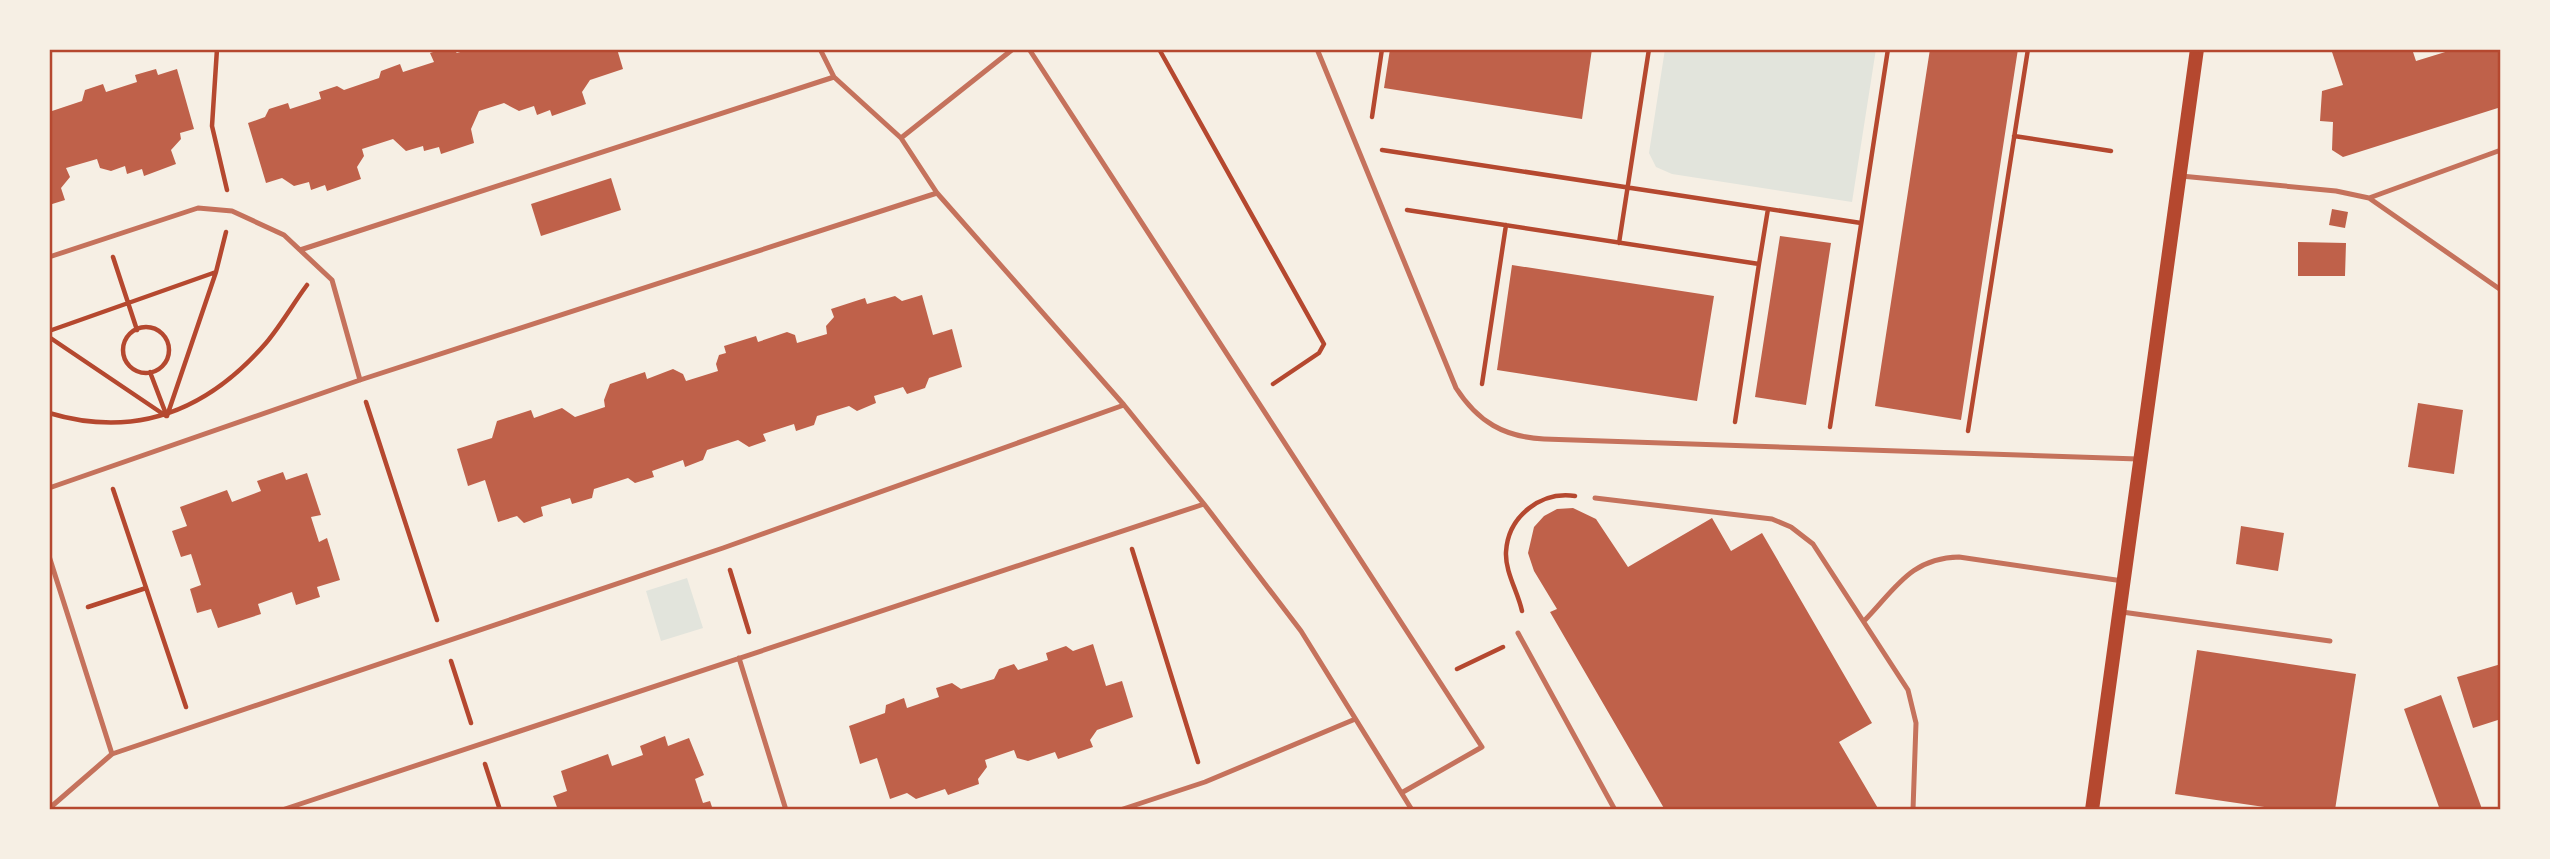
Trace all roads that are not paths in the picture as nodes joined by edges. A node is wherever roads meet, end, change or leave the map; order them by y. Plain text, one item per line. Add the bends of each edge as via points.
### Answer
1 (820, 49) edge
2 (1013, 49) edge
3 (1030, 49) edge
4 (1317, 49) edge
5 (2197, 49) edge
6 (834, 77) junction
7 (901, 138) junction
8 (2501, 150) edge
9 (2179, 176) junction
10 (937, 193) junction
11 (2368, 198) junction
12 (300, 250) junction
13 (49, 257) edge
14 (2501, 290) edge
15 (359, 380) junction
16 (1124, 405) junction
17 (2140, 459) junction
18 (49, 488) edge
19 (1595, 498) road end
20 (1203, 504) junction
21 (49, 556) edge
22 (2124, 581) junction
23 (2119, 612) junction
24 (1865, 620) junction
25 (1518, 633) road end
26 (2330, 641) dead end
27 (739, 659) junction
28 (1353, 720) junction
29 (112, 754) junction
30 (1403, 792) junction
31 (53, 810) edge
32 (282, 810) edge
33 (786, 810) edge
34 (1119, 810) edge
35 (1412, 810) edge
36 (1615, 810) edge
37 (1913, 810) edge
38 (2095, 810) edge

1 - 6 lane
2 - 7 lane
3 - 30 lane via 1482,747
4 - 17 lane via 1456,388 1477,415 1500,431 1522,438
5 - 9 main road
6 - 7 lane
6 - 12 lane
7 - 10 lane
8 - 11 lane
9 - 11 lane
9 - 17 main road
10 - 15 lane
10 - 16 lane
11 - 14 lane
12 - 13 lane via 284,234 232,211 198,208
12 - 15 lane via 332,280
15 - 18 lane
16 - 20 lane
16 - 29 lane via 723,548
17 - 22 main road
19 - 24 lane via 1772,519 1791,527 1824,556
20 - 27 lane
20 - 28 lane via 1301,631
21 - 29 lane
22 - 23 main road
22 - 24 lane via 1959,557 1937,558 1912,572
23 - 26 lane
23 - 38 main road
24 - 37 lane via 1913,705 1917,737
25 - 36 lane
27 - 32 lane
27 - 33 lane
28 - 30 lane
28 - 34 lane via 1205,782
29 - 31 lane via 52,806
30 - 35 lane

